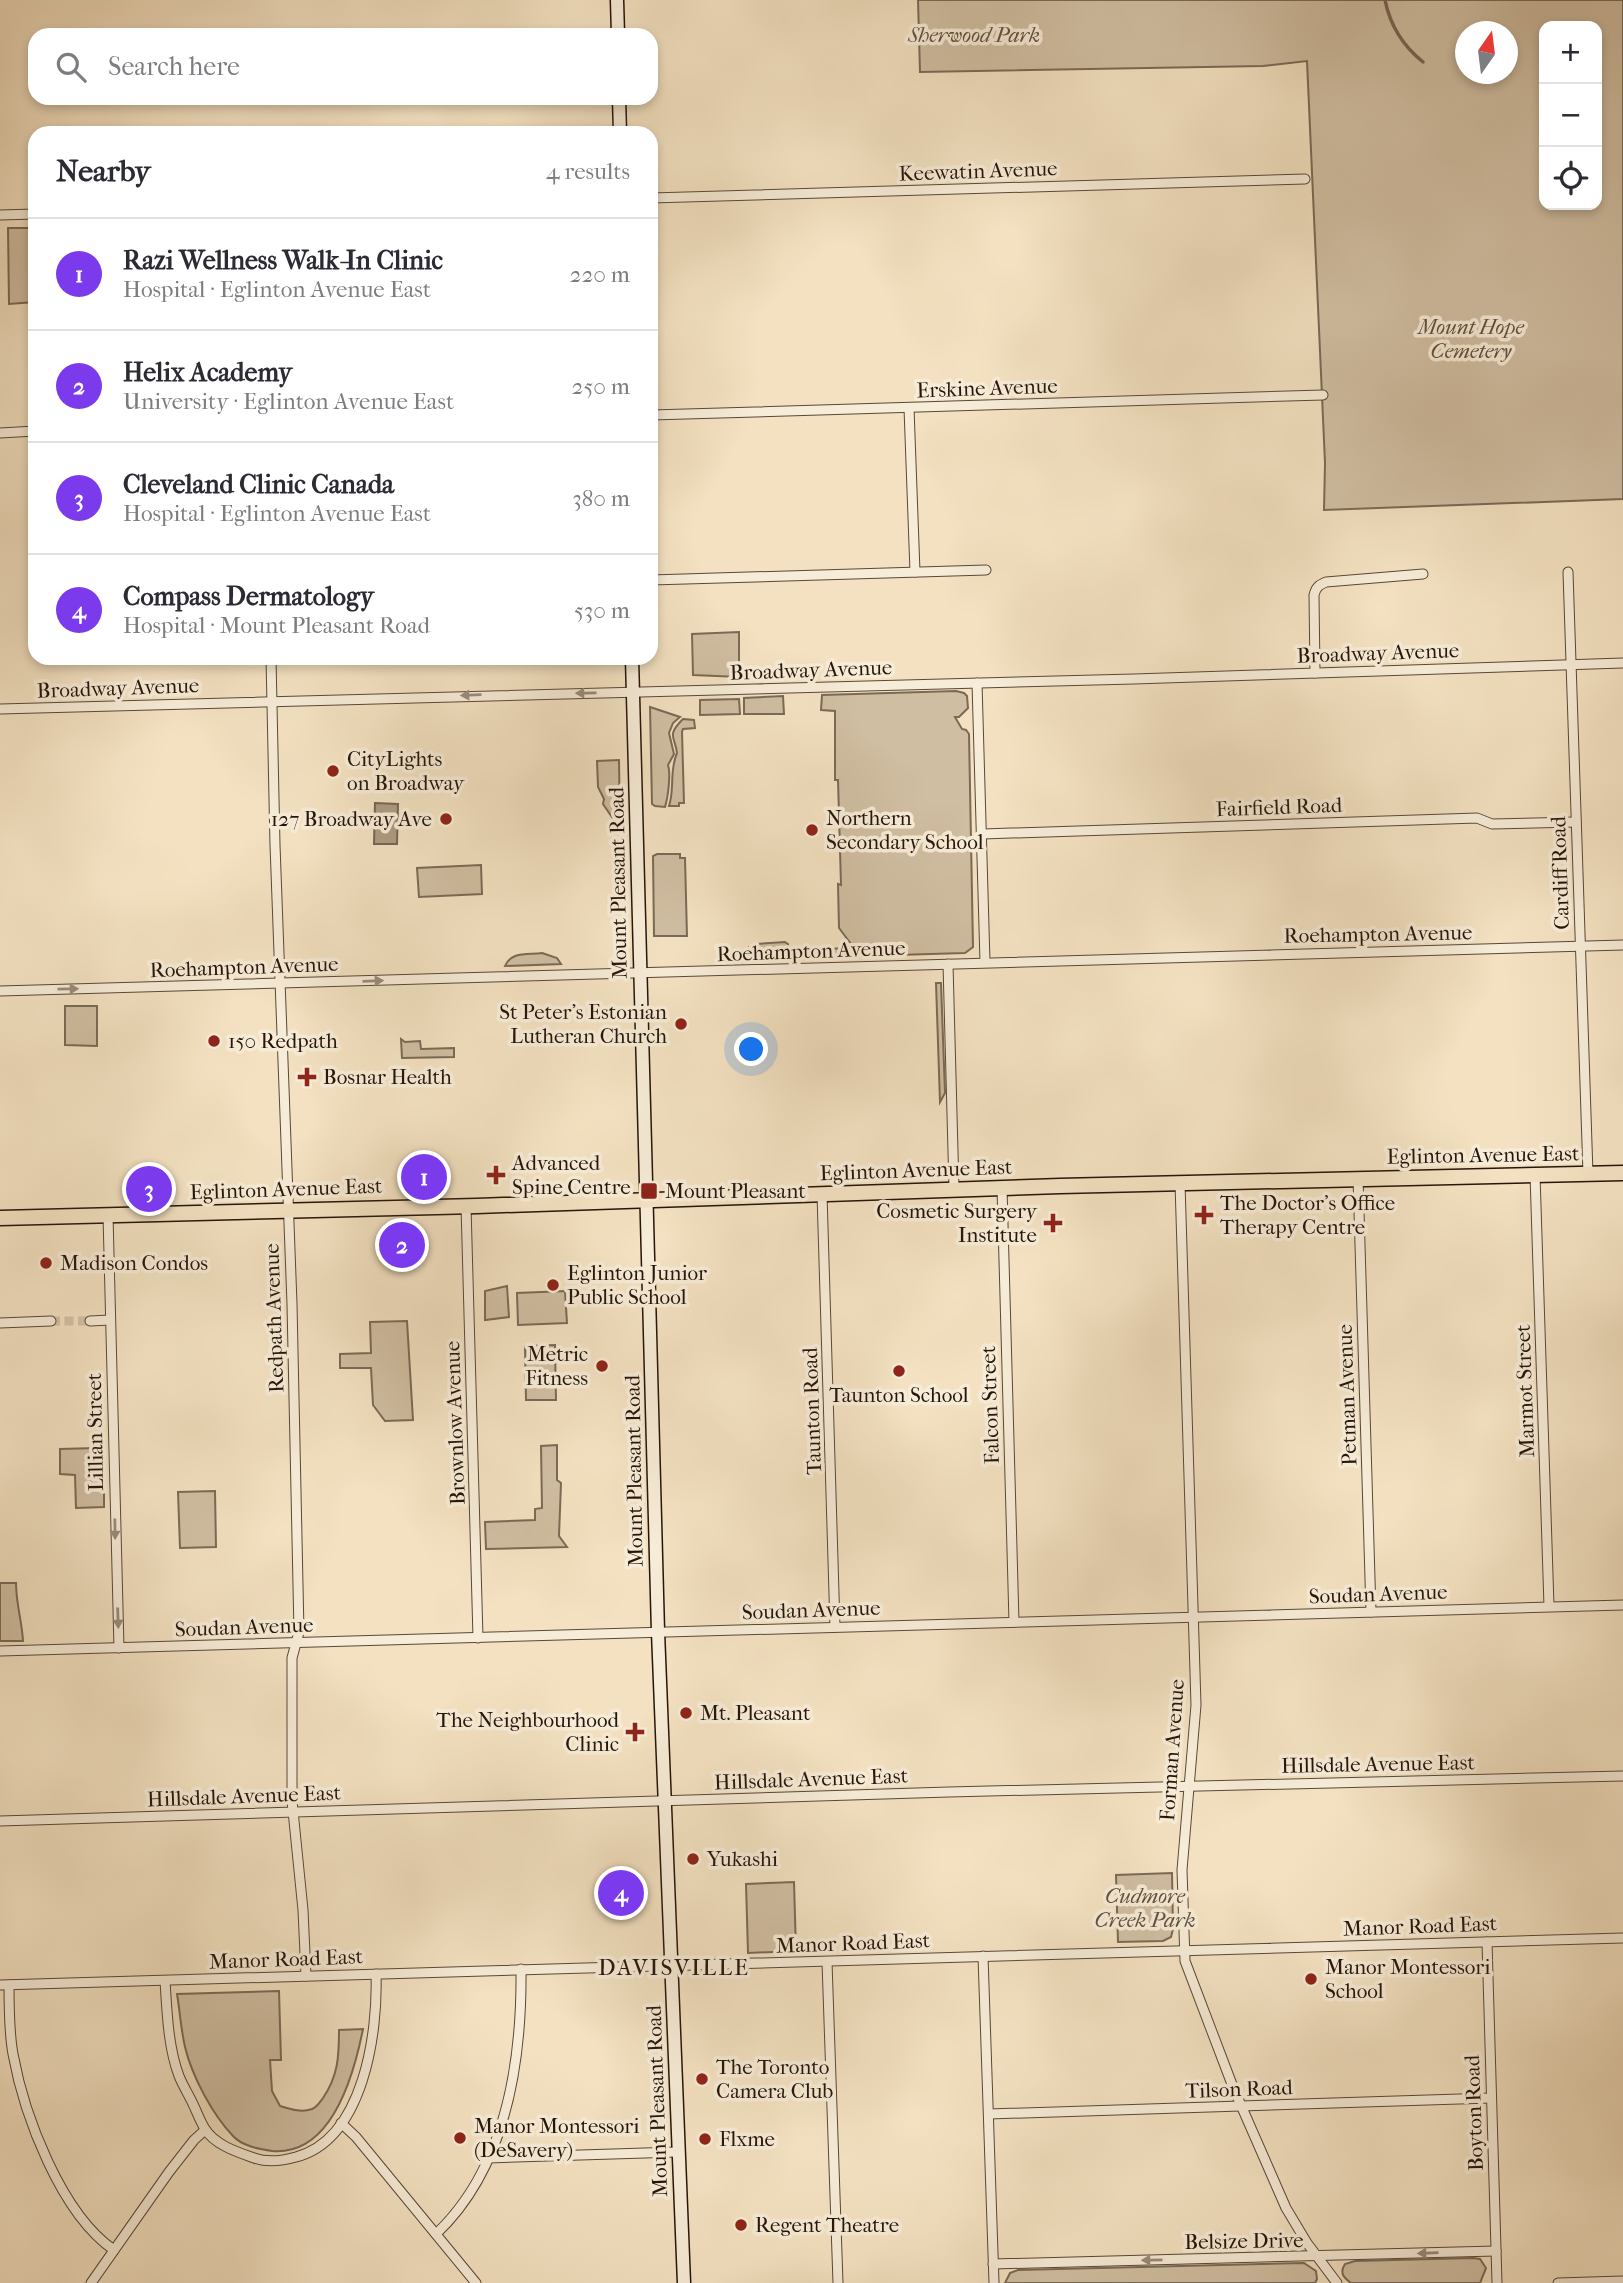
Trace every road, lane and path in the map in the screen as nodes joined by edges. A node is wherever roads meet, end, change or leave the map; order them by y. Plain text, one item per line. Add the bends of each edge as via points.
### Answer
1 (617, 0) edge
2 (618, 28) edge
3 (619, 105) edge
4 (620, 126) edge
5 (1305, 180) dead end
6 (658, 198) edge
7 (28, 214) edge
8 (0, 215) edge
9 (1323, 395) dead end
10 (909, 408) junction
11 (658, 415) edge
12 (28, 431) edge
13 (0, 433) edge
14 (986, 569) dead end
15 (915, 572) junction
16 (1568, 572) dead end
17 (1423, 574) dead end
18 (658, 580) edge
19 (1623, 663) edge
20 (1570, 664) junction
21 (271, 665) edge
22 (632, 665) edge
23 (1315, 673) junction
24 (977, 683) junction
25 (633, 692) junction
26 (273, 701) junction
27 (0, 709) edge
28 (1576, 822) junction
29 (983, 834) junction
30 (1580, 945) junction
31 (1623, 945) edge
32 (985, 962) junction
33 (948, 964) junction
34 (640, 974) junction
35 (281, 983) junction
36 (0, 991) edge
37 (1623, 1172) edge
38 (1588, 1174) junction
39 (1535, 1175) junction
40 (1358, 1178) junction
41 (1180, 1183) junction
42 (1002, 1188) junction
43 (954, 1189) junction
44 (822, 1194) junction
45 (647, 1200) junction
46 (466, 1206) junction
47 (288, 1210) junction
48 (108, 1215) junction
49 (0, 1218) edge
50 (110, 1320) junction
51 (51, 1321) tunnel mouth
52 (90, 1321) tunnel mouth
53 (0, 1323) edge
54 (1623, 1605) edge
55 (1549, 1606) junction
56 (1371, 1612) junction
57 (1192, 1616) junction
58 (1014, 1622) junction
59 (835, 1627) junction
60 (658, 1632) junction
61 (478, 1638) junction
62 (297, 1643) junction
63 (119, 1648) junction
64 (0, 1651) edge
65 (1623, 1776) edge
66 (1189, 1787) junction
67 (664, 1801) junction
68 (294, 1812) junction
69 (0, 1821) edge
70 (1623, 1938) edge
71 (1487, 1942) junction
72 (1184, 1949) junction
73 (984, 1956) junction
74 (827, 1962) junction
75 (671, 1965) junction
76 (521, 1969) junction
77 (376, 1974) junction
78 (306, 1976) junction
79 (165, 1981) junction
80 (4, 1985) edge
81 (1491, 2098) junction
82 (1241, 2106) junction
83 (989, 2114) junction
84 (341, 2123) junction
85 (205, 2130) junction
86 (677, 2152) junction
87 (488, 2158) junction
88 (436, 2234) junction
89 (114, 2250) junction
90 (1496, 2251) junction
91 (1318, 2256) junction
92 (993, 2264) junction
93 (1623, 2281) edge
94 (92, 2283) edge
95 (476, 2283) edge
96 (684, 2283) edge
97 (838, 2283) edge
98 (994, 2283) edge
99 (1337, 2283) edge
100 (1497, 2283) edge
101 (1559, 2283) edge

1 - 2 main road
3 - 4 main road
5 - 6 street, Keewatin Avenue
7 - 8 street
9 - 10 street, Erskine Avenue
10 - 11 street, Erskine Avenue
10 - 15 street
12 - 13 street
14 - 15 street
15 - 18 street
16 - 20 street, Cardiff Road
17 - 23 street via 1320,584 1314,595
19 - 20 street, Broadway Avenue
20 - 23 street, Broadway Avenue
20 - 28 street, Cardiff Road
21 - 26 street, Redpath Avenue
22 - 25 main road, Mount Pleasant Road
23 - 24 street, Broadway Avenue
24 - 25 street, Broadway Avenue
24 - 29 street
25 -> 26 street, Broadway Avenue
25 - 34 main road, Mount Pleasant Road
26 - 27 street, Broadway Avenue
26 - 35 street, Redpath Avenue
28 - 29 street, Fairfield Road via 1492,824 1477,818
28 - 30 street, Cardiff Road
29 - 32 street
30 - 31 street, Roehampton Avenue
30 - 32 street, Roehampton Avenue
30 - 38 street, Cardiff Road
32 - 33 street, Roehampton Avenue
33 - 34 street, Roehampton Avenue
33 - 43 street
35 -> 34 street, Roehampton Avenue
34 - 45 main road, Mount Pleasant Road
36 -> 35 street, Roehampton Avenue
35 - 47 street, Redpath Avenue
37 - 38 main road, Eglinton Avenue East
38 - 39 main road, Eglinton Avenue East
39 - 40 main road, Eglinton Avenue East
39 - 55 street, Marmot Street
40 - 41 main road, Eglinton Avenue East
40 - 56 street, Petman Avenue
41 - 42 main road, Eglinton Avenue East
41 - 57 street, Forman Avenue
42 - 43 main road, Eglinton Avenue East
42 - 58 street, Falcon Street
43 - 44 main road, Eglinton Avenue East
44 - 45 main road, Eglinton Avenue East
44 - 59 street, Taunton Road
45 - 46 main road, Eglinton Avenue East
45 - 60 main road, Mount Pleasant Road
46 - 47 main road, Eglinton Avenue East
46 - 61 street, Brownlow Avenue
47 - 48 main road, Eglinton Avenue East
47 - 62 street, Redpath Avenue
48 - 49 main road, Eglinton Avenue East
48 - 50 street, Lillian Street
50 - 52 street
50 -> 63 street, Lillian Street
51 - 53 street
54 - 55 street, Soudan Avenue
55 - 56 street, Soudan Avenue
56 - 57 street, Soudan Avenue
57 - 58 street, Soudan Avenue
57 - 66 street, Forman Avenue via 1196,1705
58 - 59 street, Soudan Avenue
59 - 60 street, Soudan Avenue
60 - 61 street, Soudan Avenue
60 - 67 main road, Mount Pleasant Road
61 - 62 street, Soudan Avenue
62 - 63 street, Soudan Avenue
62 - 68 street, Redpath Avenue via 292,1658
63 - 64 street, Soudan Avenue
65 - 66 street, Hillsdale Avenue East
66 - 67 street, Hillsdale Avenue East
66 - 72 street, Forman Avenue via 1182,1870
67 - 68 street, Hillsdale Avenue East
67 - 75 main road, Mount Pleasant Road
68 - 69 street, Hillsdale Avenue East
68 - 78 street, Redpath Avenue
70 - 71 street, Manor Road East
71 - 72 street, Manor Road East
71 - 81 street, Boyton Road
72 - 73 street, Manor Road East
72 - 82 street, Forman Avenue
73 - 74 street, Manor Road East
73 - 83 street
74 - 75 street, Manor Road East
74 - 97 street
75 - 76 street, Manor Road East
75 - 86 main road, Mount Pleasant Road
76 - 77 street, Manor Road East
76 - 87 street via 516,2069
77 - 78 street, Manor Road East
77 - 84 street via 368,2061
78 - 79 street, Manor Road East
79 - 80 street, Manor Road East
79 - 85 street via 179,2076
80 - 89 street via 12,2052 40,2141 73,2206
81 - 82 street, Tilson Road
81 - 90 street, Boyton Road
82 - 83 street, Tilson Road
82 - 91 street, Forman Avenue via 1286,2208
83 - 92 street
84 - 85 street via 303,2156 281,2161 239,2153
84 - 88 street
85 - 89 street
86 - 87 street
86 - 96 main road, Mount Pleasant Road
87 - 88 street via 466,2199
88 - 95 street
89 - 94 street
90 -> 91 street, Belsize Drive
90 - 100 street, Boyton Road
91 -> 92 street, Belsize Drive
91 - 99 street, Forman Avenue
92 - 98 street
93 - 101 street

